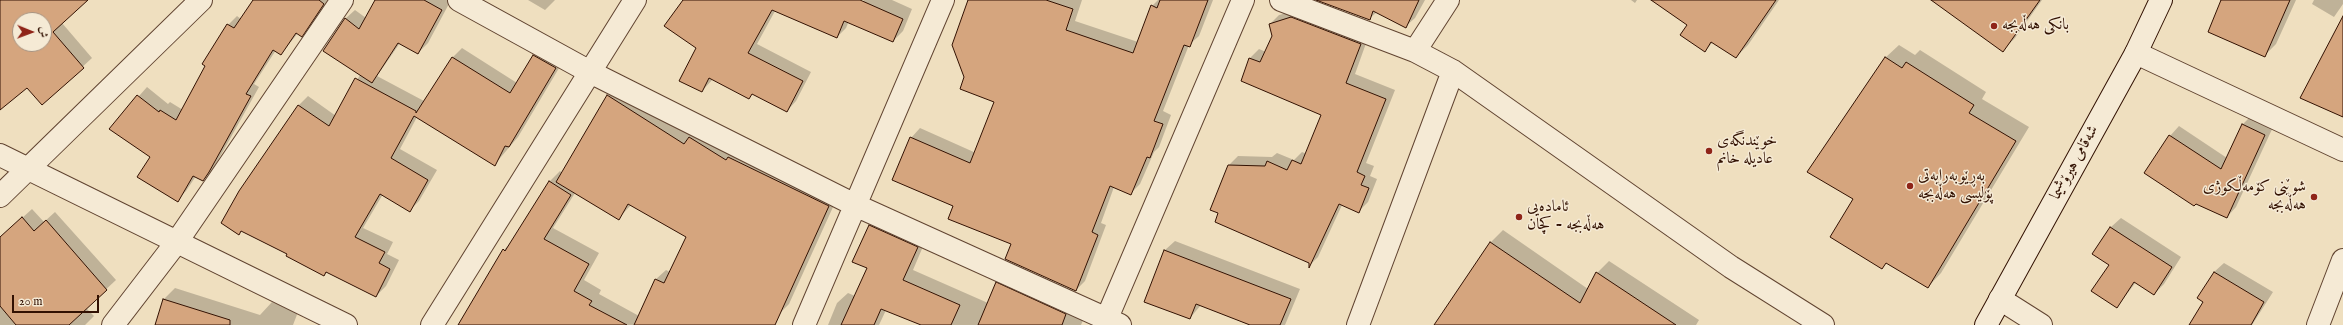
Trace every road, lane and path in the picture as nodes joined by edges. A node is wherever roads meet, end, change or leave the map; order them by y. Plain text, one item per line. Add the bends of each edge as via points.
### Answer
1 (201, 0) edge
2 (342, 0) edge
3 (459, 0) edge
4 (635, 0) edge
5 (943, 0) edge
6 (1243, 0) edge
7 (1281, 0) edge
8 (1448, 0) edge
9 (2161, 0) edge
10 (1415, 51) junction
11 (2136, 53) junction
12 (1453, 71) junction
13 (590, 72) junction
14 (2343, 150) edge
15 (0, 155) edge
16 (27, 169) junction
17 (0, 196) edge
18 (855, 205) junction
19 (176, 243) junction
20 (2343, 260) edge
21 (2000, 299) junction
22 (1110, 323) edge
23 (113, 325) edge
24 (346, 325) edge
25 (432, 325) edge
26 (804, 325) edge
27 (1358, 325) edge
28 (1823, 325) edge
29 (1986, 325) edge
30 (2041, 325) edge
31 (2318, 325) edge

1 - 16 street
2 - 19 street
3 - 13 street
4 - 13 street
5 - 18 street
6 - 22 street
7 - 10 street
8 - 10 street
9 - 11 street, شەقامی هیرۆشیما
10 - 12 street
11 - 14 street
11 - 21 street, شەقامی هیرۆشیما
12 - 27 street
12 - 28 street via 1731,267
13 - 18 street
13 - 25 street
15 - 16 street
16 - 17 street
16 - 19 street
18 - 22 street
18 - 26 street
19 - 23 street
19 - 24 street
20 - 31 street
21 - 29 street, شەقامی هیرۆشیما
21 - 30 street

